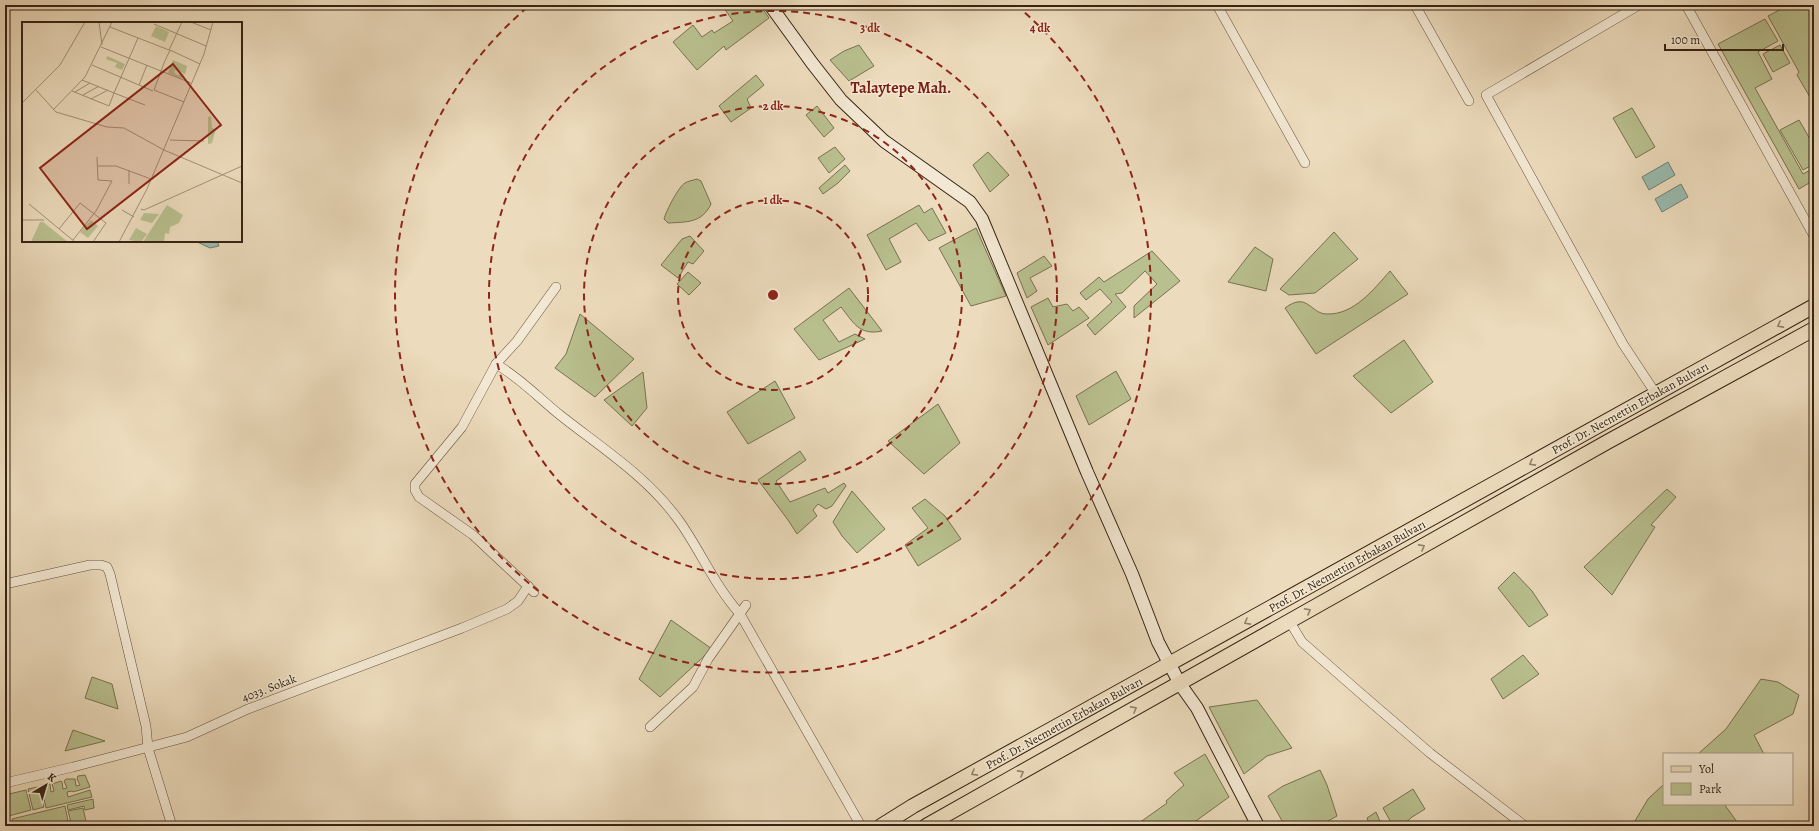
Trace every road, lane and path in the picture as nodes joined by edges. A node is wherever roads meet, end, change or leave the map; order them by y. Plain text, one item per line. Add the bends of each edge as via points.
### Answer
1 (770, 5) edge
2 (1217, 5) edge
3 (1415, 5) edge
4 (1639, 5) edge
5 (1686, 5) edge
6 (1469, 101) dead end
7 (1304, 162) dead end
8 (1814, 236) edge
9 (556, 287) dead end
10 (1814, 306) edge
11 (1814, 329) edge
12 (496, 364) junction
13 (1656, 394) junction
14 (5, 584) edge
15 (746, 605) dead end
16 (740, 614) junction
17 (1290, 622) junction
18 (1169, 665) junction
19 (1180, 684) junction
20 (650, 727) dead end
21 (148, 748) junction
22 (5, 783) edge
23 (172, 826) edge
24 (861, 826) edge
25 (881, 826) edge
26 (926, 826) edge
27 (1258, 826) edge
28 (1525, 826) edge

1 - 18 street via 841,100 884,141 970,202 982,219
2 - 7 street
3 - 6 street
4 - 13 street via 1486,96 1620,337
5 - 8 street
9 - 12 street
10 -> 13 main road, Prof. Dr. Necmettin Erbakan Bulvarı
17 -> 11 main road, Prof. Dr. Necmettin Erbakan Bulvarı via 1609,441
12 - 16 street via 597,442 656,492 681,523 726,599
12 - 21 street, 4033. Sokak via 462,427 415,484 415,490 419,497 473,535 531,589 507,609 462,628 248,709 188,737
13 -> 18 main road, Prof. Dr. Necmettin Erbakan Bulvarı
14 - 21 street via 90,565 108,567 146,726
15 - 16 street
16 - 20 street via 708,659 693,687
16 - 24 street
17 - 19 main road, Prof. Dr. Necmettin Erbakan Bulvarı
17 - 28 street via 1302,642 1358,691 1430,753
18 - 19 street
18 -> 25 main road, Prof. Dr. Necmettin Erbakan Bulvarı
26 -> 19 main road, Prof. Dr. Necmettin Erbakan Bulvarı
19 - 27 street via 1197,708
21 - 22 street, 4033. Sokak
21 - 23 street

